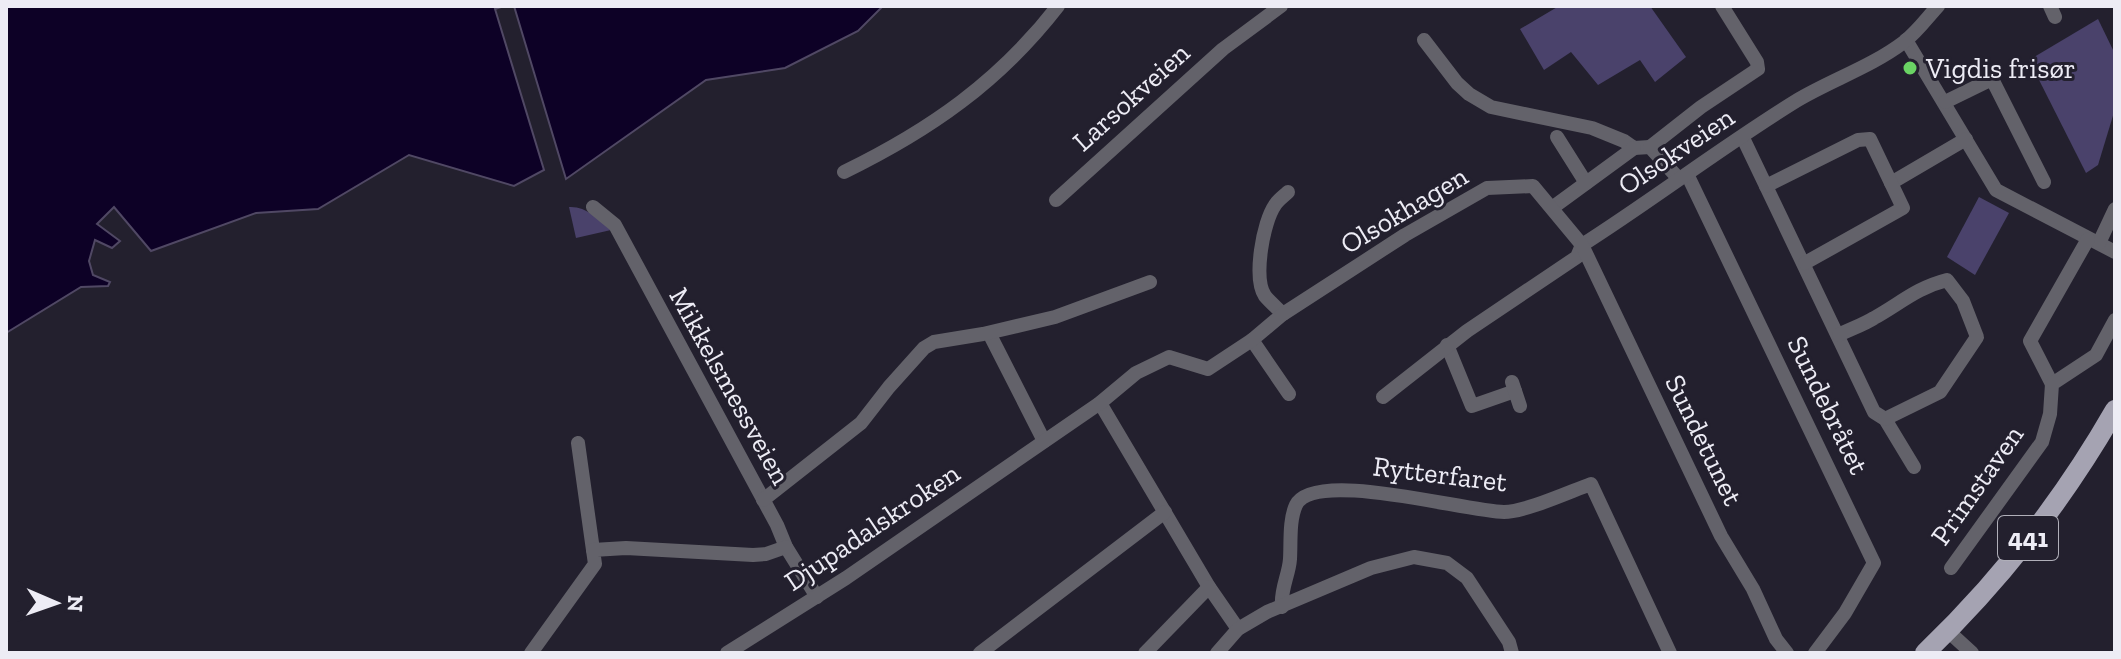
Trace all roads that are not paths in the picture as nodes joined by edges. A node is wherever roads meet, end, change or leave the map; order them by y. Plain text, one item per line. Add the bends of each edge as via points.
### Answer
1 (1058, 6) edge
2 (1281, 6) edge
3 (1722, 6) edge
4 (1938, 6) edge
5 (1424, 40) dead end
6 (1906, 40) junction
7 (1945, 102) junction
8 (1557, 137) dead end
9 (1743, 138) junction
10 (1966, 139) junction
11 (1650, 147) junction
12 (1634, 148) junction
13 (844, 172) dead end
14 (1682, 176) junction
15 (2044, 182) dead end
16 (1586, 183) junction
17 (1891, 183) junction
18 (1766, 186) junction
19 (1288, 192) dead end
20 (1056, 200) dead end
21 (593, 207) dead end
22 (1552, 208) junction
23 (2115, 209) edge
24 (2093, 241) junction
25 (1582, 245) junction
26 (2115, 252) edge
27 (1805, 263) junction
28 (1150, 282) dead end
29 (1283, 314) junction
30 (2115, 320) edge
31 (989, 333) junction
32 (1839, 335) junction
33 (1252, 340) junction
34 (1447, 345) junction
35 (1222, 362) joint
36 (2052, 384) junction
37 (1515, 393) dead end
38 (1289, 394) dead end
39 (1383, 397) dead end
40 (1100, 403) junction
41 (2115, 410) edge
42 (1885, 419) junction
43 (1044, 441) junction
44 (578, 443) dead end
45 (1914, 467) dead end
46 (763, 500) junction
47 (1165, 512) junction
48 (786, 547) junction
49 (593, 550) junction
50 (1951, 568) dead end
51 (1209, 587) junction
52 (817, 597) junction
53 (1282, 607) junction
54 (1238, 629) junction
55 (1948, 631) junction
56 (531, 653) edge
57 (727, 653) edge
58 (980, 653) edge
59 (1145, 653) edge
60 (1217, 653) edge
61 (1512, 653) edge
62 (1670, 653) edge
63 (1787, 653) edge
64 (1815, 653) edge
65 (1925, 653) edge
66 (1972, 653) edge

1 - 13 street via 1024,47 967,100
2 - 20 street, Larsokveien via 1223,49
3 - 11 street via 1758,69
4 - 6 street, Olsokveien
5 - 12 street via 1463,88 1491,107 1592,128
6 - 7 street
6 - 9 street, Olsokveien
7 - 10 street
7 - 15 street via 1993,81
8 - 16 street
9 - 14 street, Olsokveien
9 - 18 street
10 - 17 street
10 - 24 street via 1993,187
11 - 12 street
11 - 14 street
12 - 16 street
14 - 25 street, Olsokveien
14 - 64 street, Sundebråtet via 1874,563
16 - 22 street
17 - 18 street via 1866,138
17 - 27 street via 1903,208
18 - 27 street
19 - 29 street via 1274,206 1260,261 1264,294
21 - 46 street, Mikkelsmessveien via 615,225
22 - 25 street, Olsokhagen
22 - 29 street, Olsokhagen via 1533,186 1487,188
23 - 24 street
24 - 26 street
24 - 36 street via 2030,341
25 - 34 street, Olsokveien via 1577,257
25 - 63 street, Sundetunet via 1721,536
27 - 32 street
28 - 31 street via 1055,317
29 - 33 street, Olsokhagen
30 - 36 street via 2096,355
31 - 43 street
31 - 46 street via 924,348 861,423
32 - 42 street via 1874,412
32 - 42 street via 1932,284 1947,280 1963,301 1977,337 1940,392
33 - 35 street, Olsokhagen
33 - 38 street
34 - 37 street via 1472,406
34 - 39 street, Olsokveien
35 - 40 street, Djupadalskroken via 1208,369 1169,357 1136,373
36 - 50 street, Primstaven via 2042,442
40 - 43 street, Djupadalskroken
40 - 47 street
41 - 55 main road, 441 via 2033,531
42 - 45 street
43 - 52 street, Djupadalskroken
44 - 49 street
46 - 48 street, Mikkelsmessveien
47 - 51 street
47 - 58 street
48 - 49 street via 753,555
48 - 52 street, Mikkelsmessveien
49 - 56 street via 595,564
51 - 54 street
51 - 59 street
52 - 57 street, Djupadalskroken
53 - 54 street
53 - 61 street via 1371,568 1414,557 1447,563 1467,578
53 - 62 street, Rytterfaret via 1296,505 1315,491 1359,490 1507,512 1591,484
54 - 60 street
55 - 65 main road, 441
55 - 66 street

